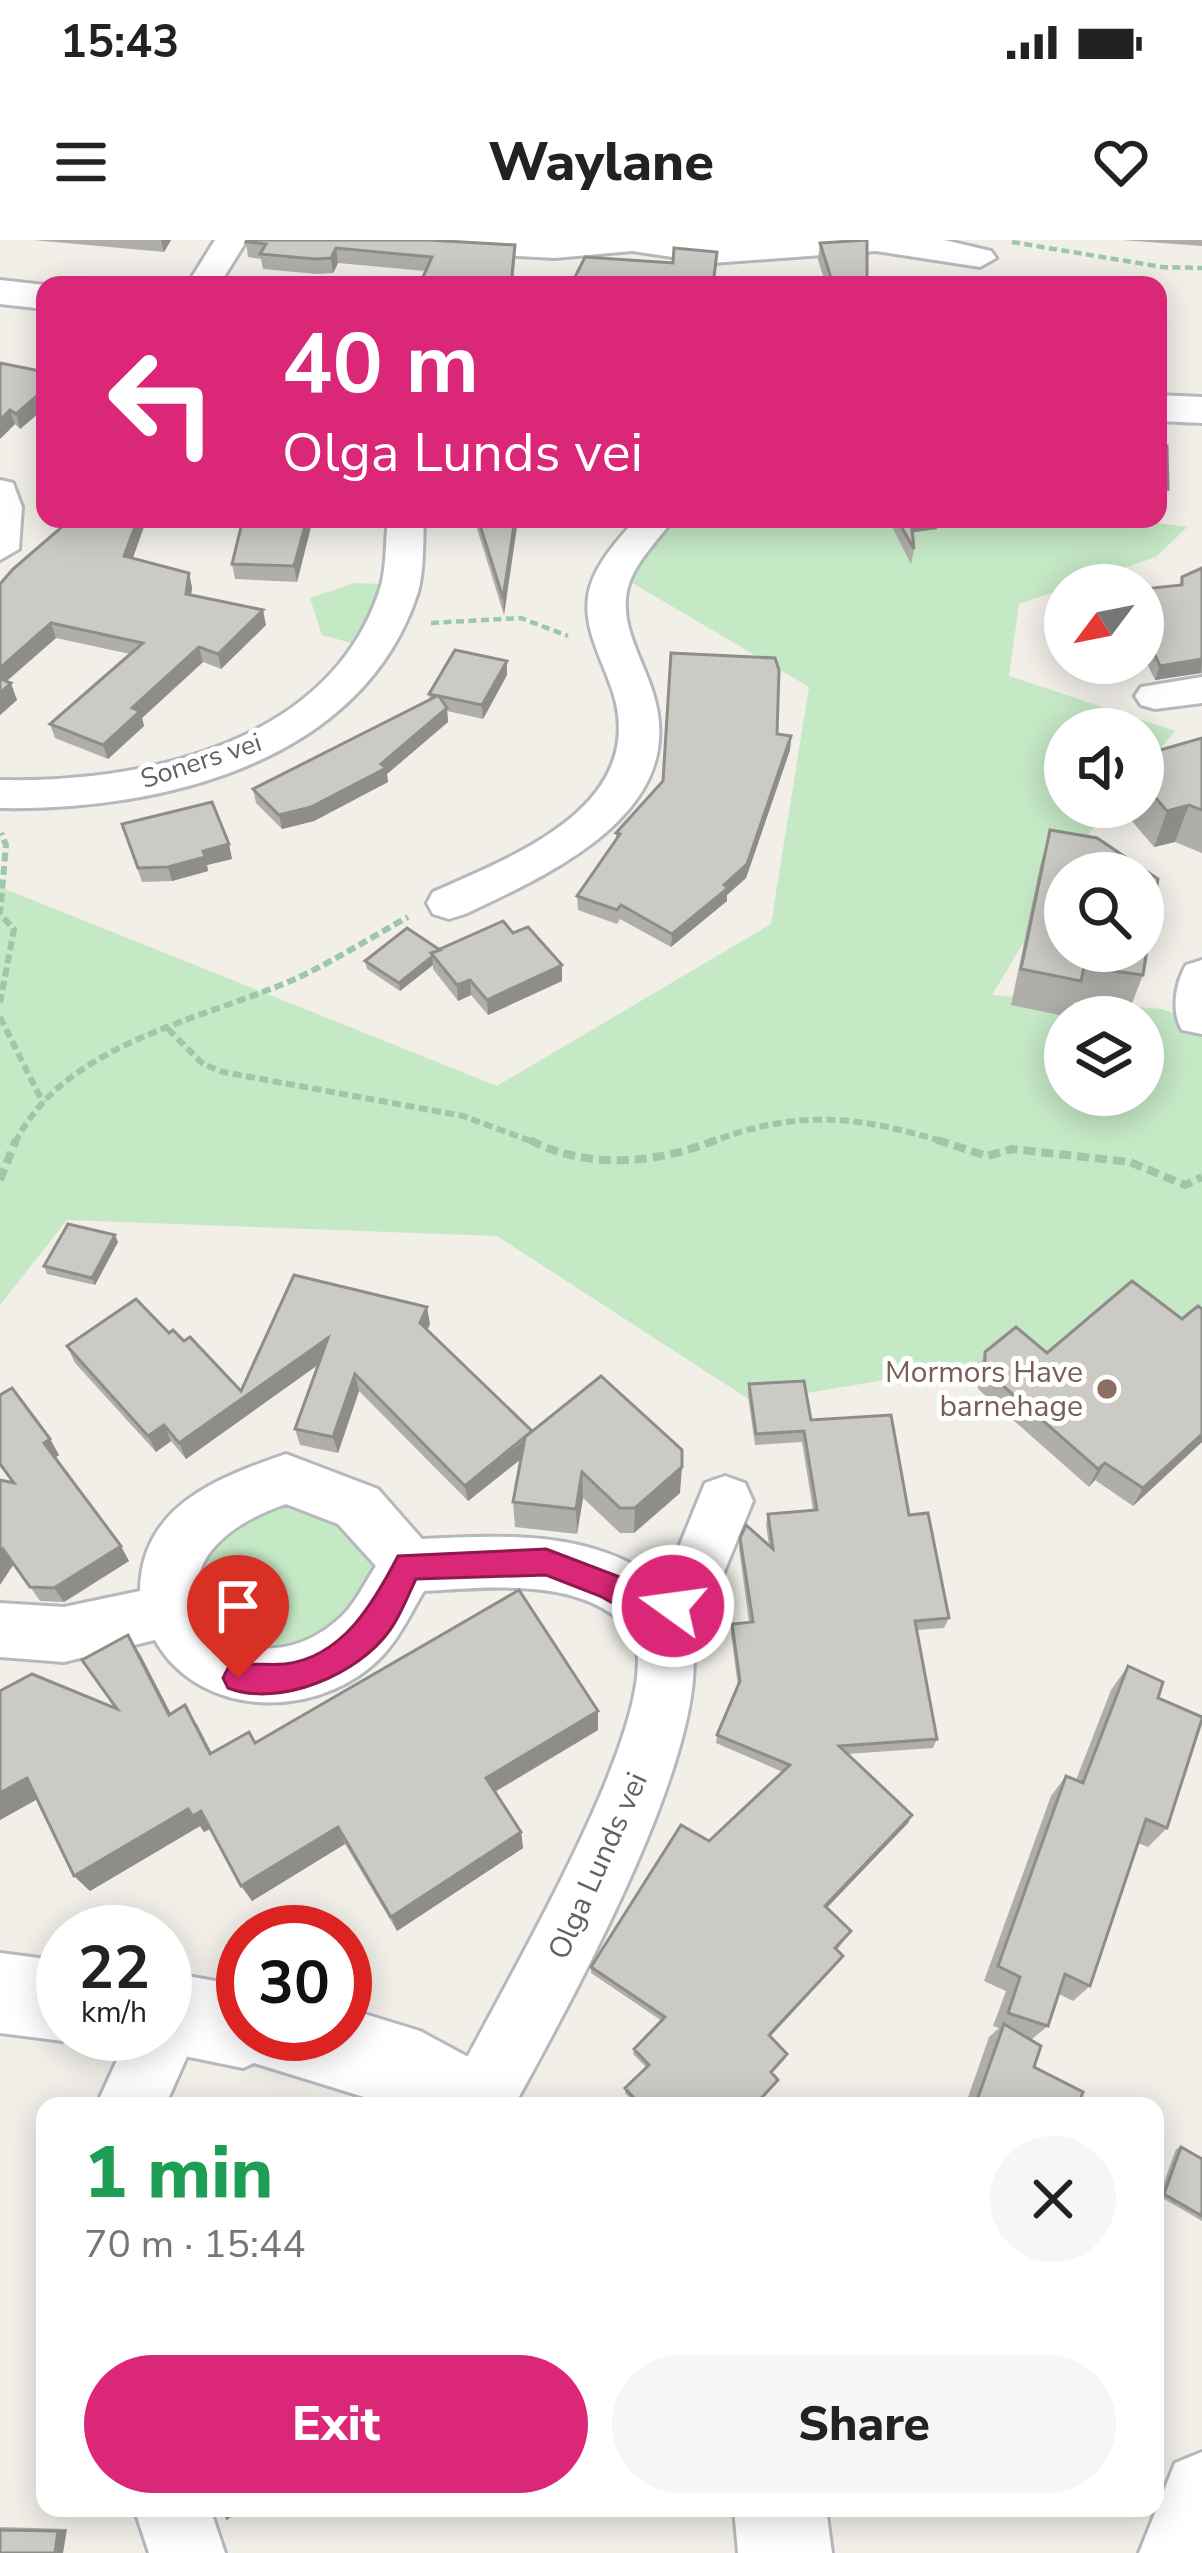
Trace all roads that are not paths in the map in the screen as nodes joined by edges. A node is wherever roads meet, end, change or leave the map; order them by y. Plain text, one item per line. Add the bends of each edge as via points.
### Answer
1 (231, 240) edge
2 (630, 241) edge
3 (430, 242) edge
4 (986, 256) edge
5 (209, 276) edge
6 (0, 292) edge
7 (36, 295) edge
8 (1167, 408) edge
9 (1202, 410) edge
10 (0, 490) edge
11 (406, 528) edge
12 (649, 528) edge
13 (0, 549) edge
14 (1202, 690) edge
15 (1155, 696) dead end
16 (0, 794) edge
17 (449, 903) road end
18 (725, 1501) dead end
19 (408, 1566) junction
20 (169, 1607) junction
21 (656, 1614) junction
22 (0, 1630) edge
23 (0, 1994) edge
24 (36, 1998) edge
25 (372, 2055) edge
26 (159, 2061) edge
27 (136, 2097) edge
28 (459, 2097) edge
29 (481, 2097) edge
30 (1202, 2491) edge
31 (175, 2517) edge
32 (781, 2517) edge
33 (188, 2553) edge
34 (784, 2553) edge
35 (1177, 2553) edge

1 - 5 street
2 - 3 street via 555,249
2 - 4 street via 700,252 908,242
6 - 7 street
8 - 9 street
10 - 13 street
11 - 16 street, Soners vei via 407,571 388,628 355,678 319,710 228,758 105,789
12 - 17 street via 614,573 606,599 638,715 627,779 570,843
14 - 15 street
18 - 21 street via 694,1582
19 - 20 street via 379,1622 344,1653 290,1678 238,1678 188,1647
19 - 20 street via 377,1518 331,1489 286,1479 230,1498 196,1523 168,1564
19 - 21 street via 546,1562
20 - 22 street via 122,1626 33,1638
21 - 29 street, Olga Lunds vei via 670,1649 667,1695 640,1777 554,1964
23 - 24 street
25 - 28 street
26 - 27 street
30 - 35 street
31 - 33 street
32 - 34 street

